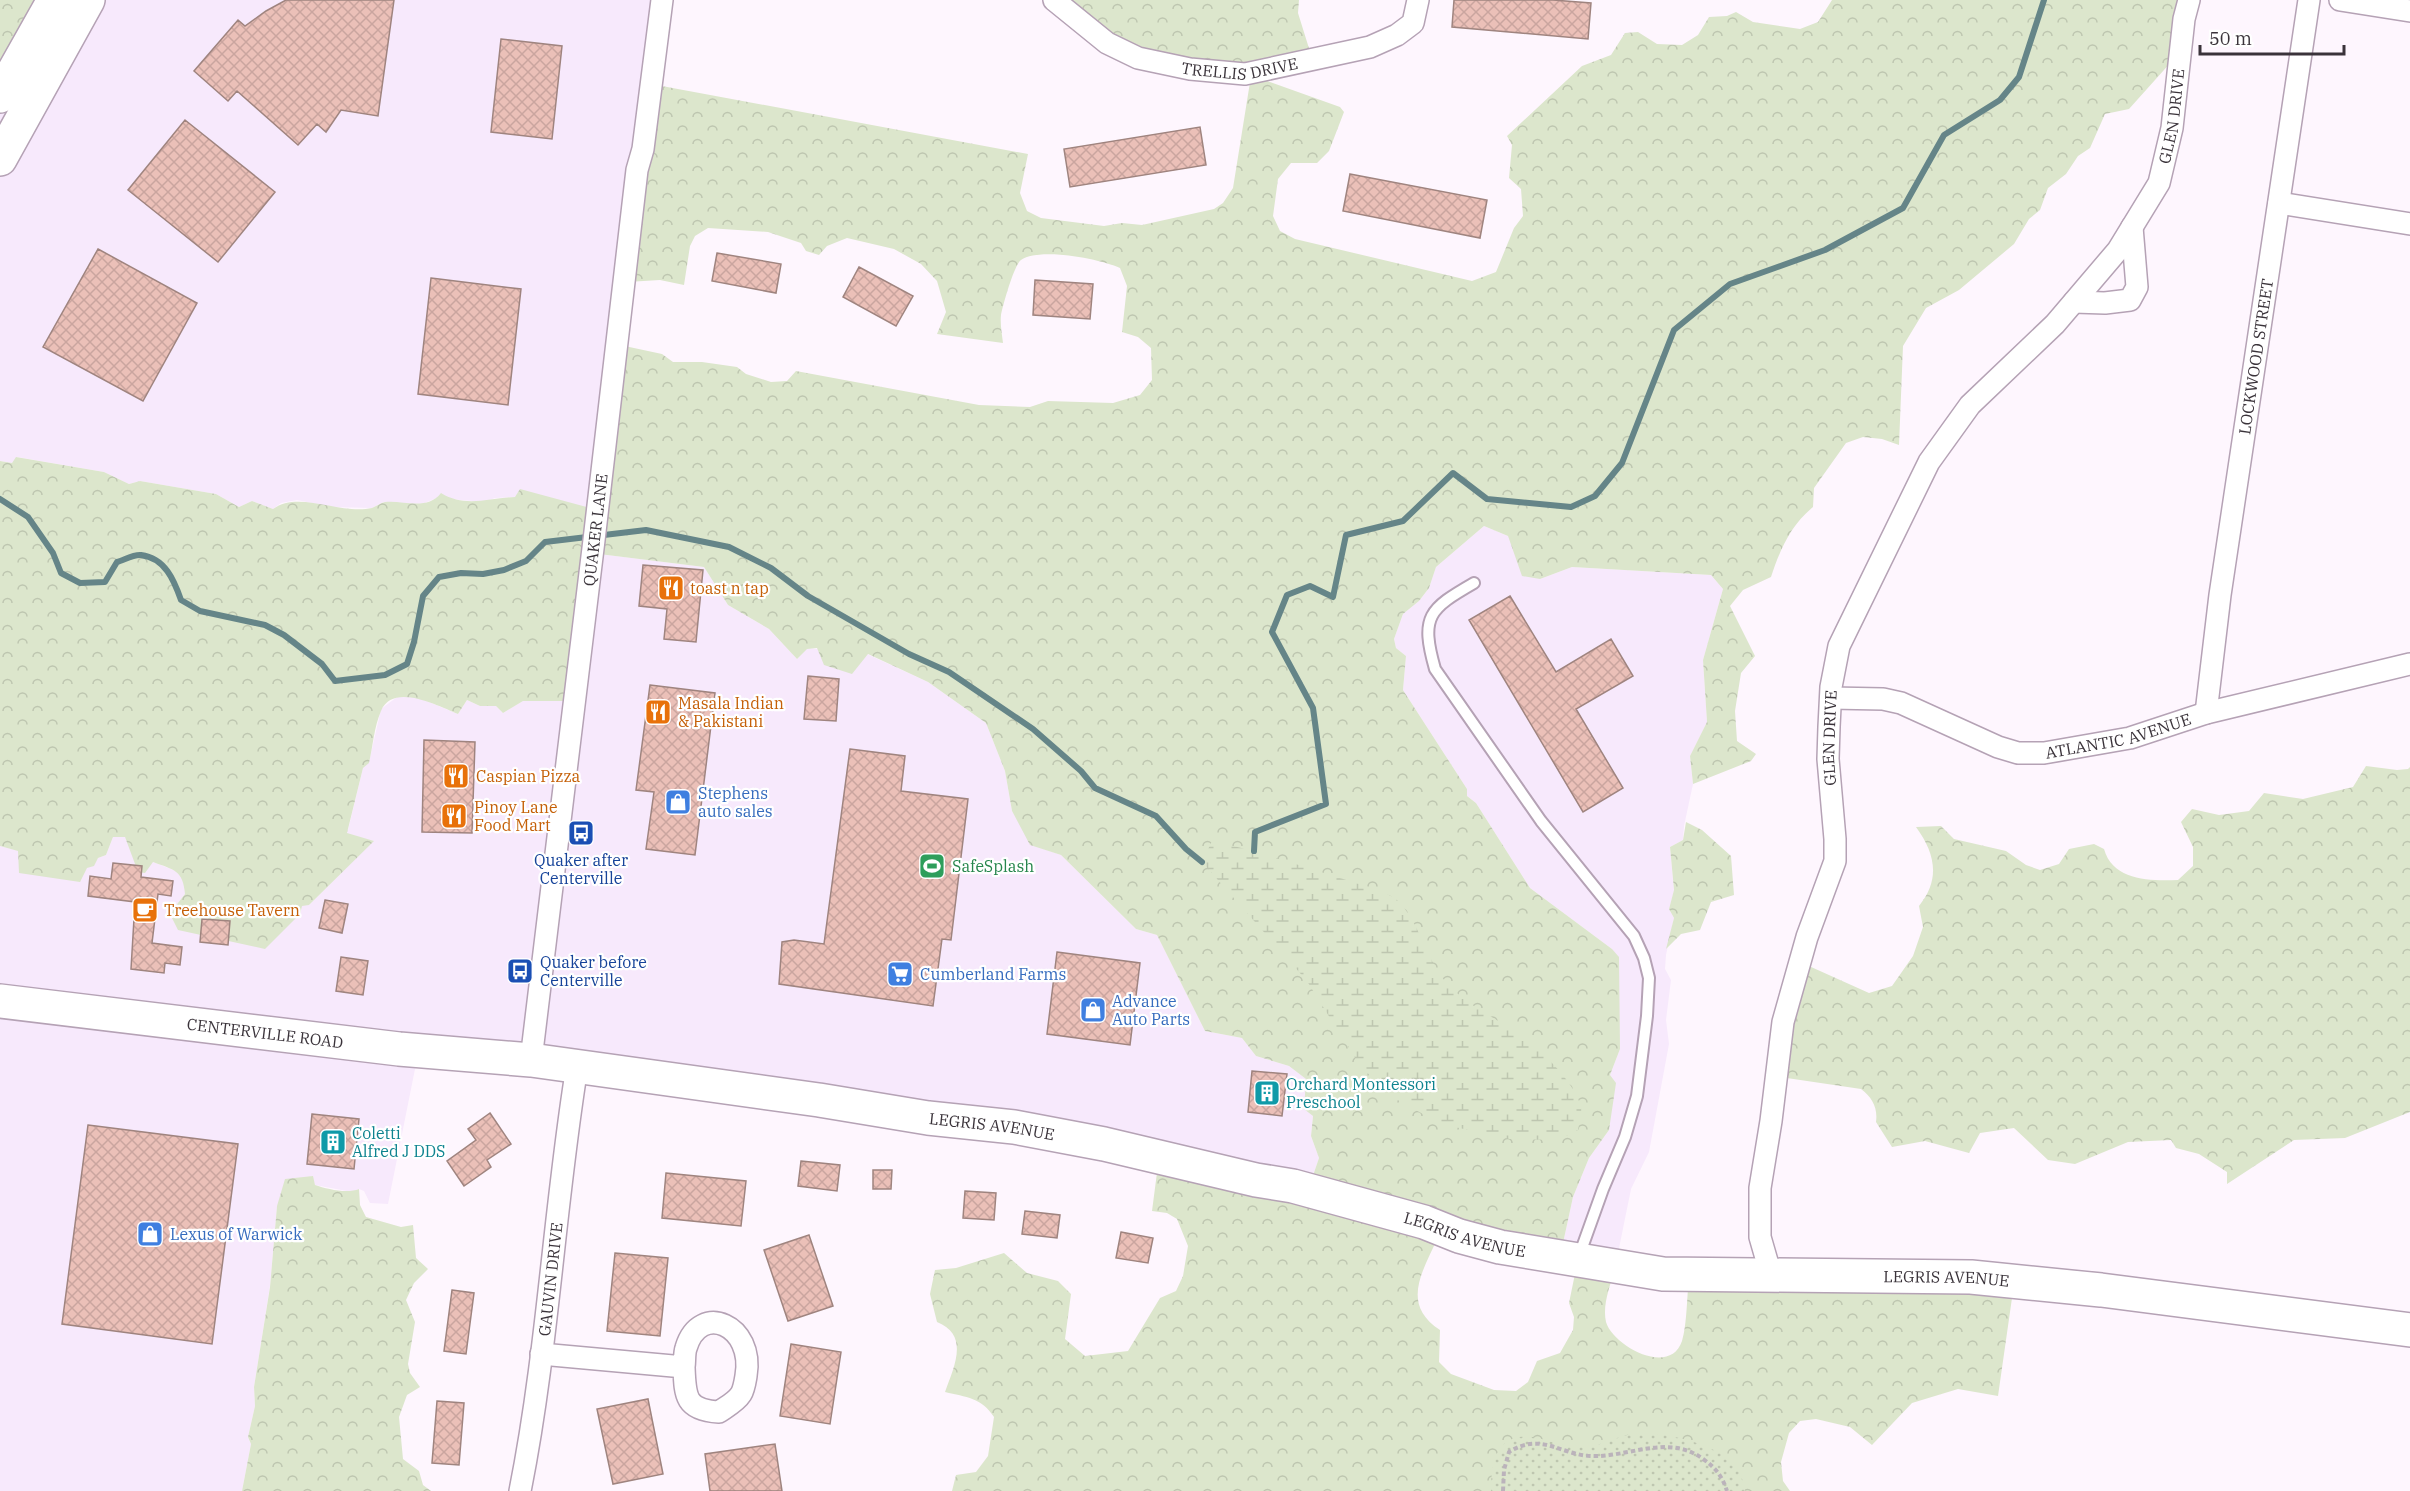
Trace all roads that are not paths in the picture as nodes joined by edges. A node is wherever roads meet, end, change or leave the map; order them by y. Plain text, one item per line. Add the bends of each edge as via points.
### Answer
1 (54, 0) edge
2 (88, 0) edge
3 (1054, 0) edge
4 (1418, 0) edge
5 (2189, 0) edge
6 (2309, 0) edge
7 (2340, 0) edge
8 (662, 1) edge
9 (2410, 11) edge
10 (0, 96) edge
11 (0, 159) edge
12 (2279, 203) junction
13 (2410, 224) edge
14 (2132, 226) junction
15 (2074, 302) junction
16 (1474, 583) dead end
17 (2410, 664) edge
18 (1831, 698) junction
19 (2206, 713) junction
20 (0, 1001) edge
21 (531, 1060) junction
22 (577, 1067) junction
23 (1578, 1260) junction
24 (1771, 1275) junction
25 (2410, 1330) edge
26 (541, 1354) junction
27 (684, 1367) dead end
28 (520, 1491) edge

1 - 10 main road
2 - 11 main road
3 - 4 street, TRELLIS DRIVE via 1107,43 1138,58 1190,69 1245,74 1370,47 1413,24
5 - 14 street, GLEN DRIVE via 2172,128 2159,183
6 - 12 street, LOCKWOOD STREET
7 - 9 street
8 - 21 street, QUAKER LANE via 636,181
12 - 13 street
12 - 19 street, LOCKWOOD STREET via 2220,594
14 - 15 street, GLEN DRIVE via 2118,250
14 - 15 street via 2137,287 2130,300
15 - 18 street, GLEN DRIVE via 1970,405 1929,462 1839,646
16 - 23 lane via 1438,605 1432,616 1427,631 1435,669 1541,821 1634,936 1649,978 1637,1096
17 - 19 street, ATLANTIC AVENUE
18 - 19 street, ATLANTIC AVENUE via 1901,703 2018,753 2044,753 2130,738
18 - 24 street, GLEN DRIVE via 1828,759 1835,861 1807,937 1783,1022 1760,1188 1760,1237
20 - 21 main road, CENTERVILLE ROAD via 399,1049
21 - 22 main road, LEGRIS AVENUE
22 - 23 main road, LEGRIS AVENUE via 1014,1127 1104,1144 1293,1186 1500,1247
22 - 26 street, GAUVIN DRIVE via 566,1130
23 - 24 main road, LEGRIS AVENUE via 1663,1274
24 - 25 main road, LEGRIS AVENUE via 1971,1277
26 - 27 street
26 - 28 street, GAUVIN DRIVE

